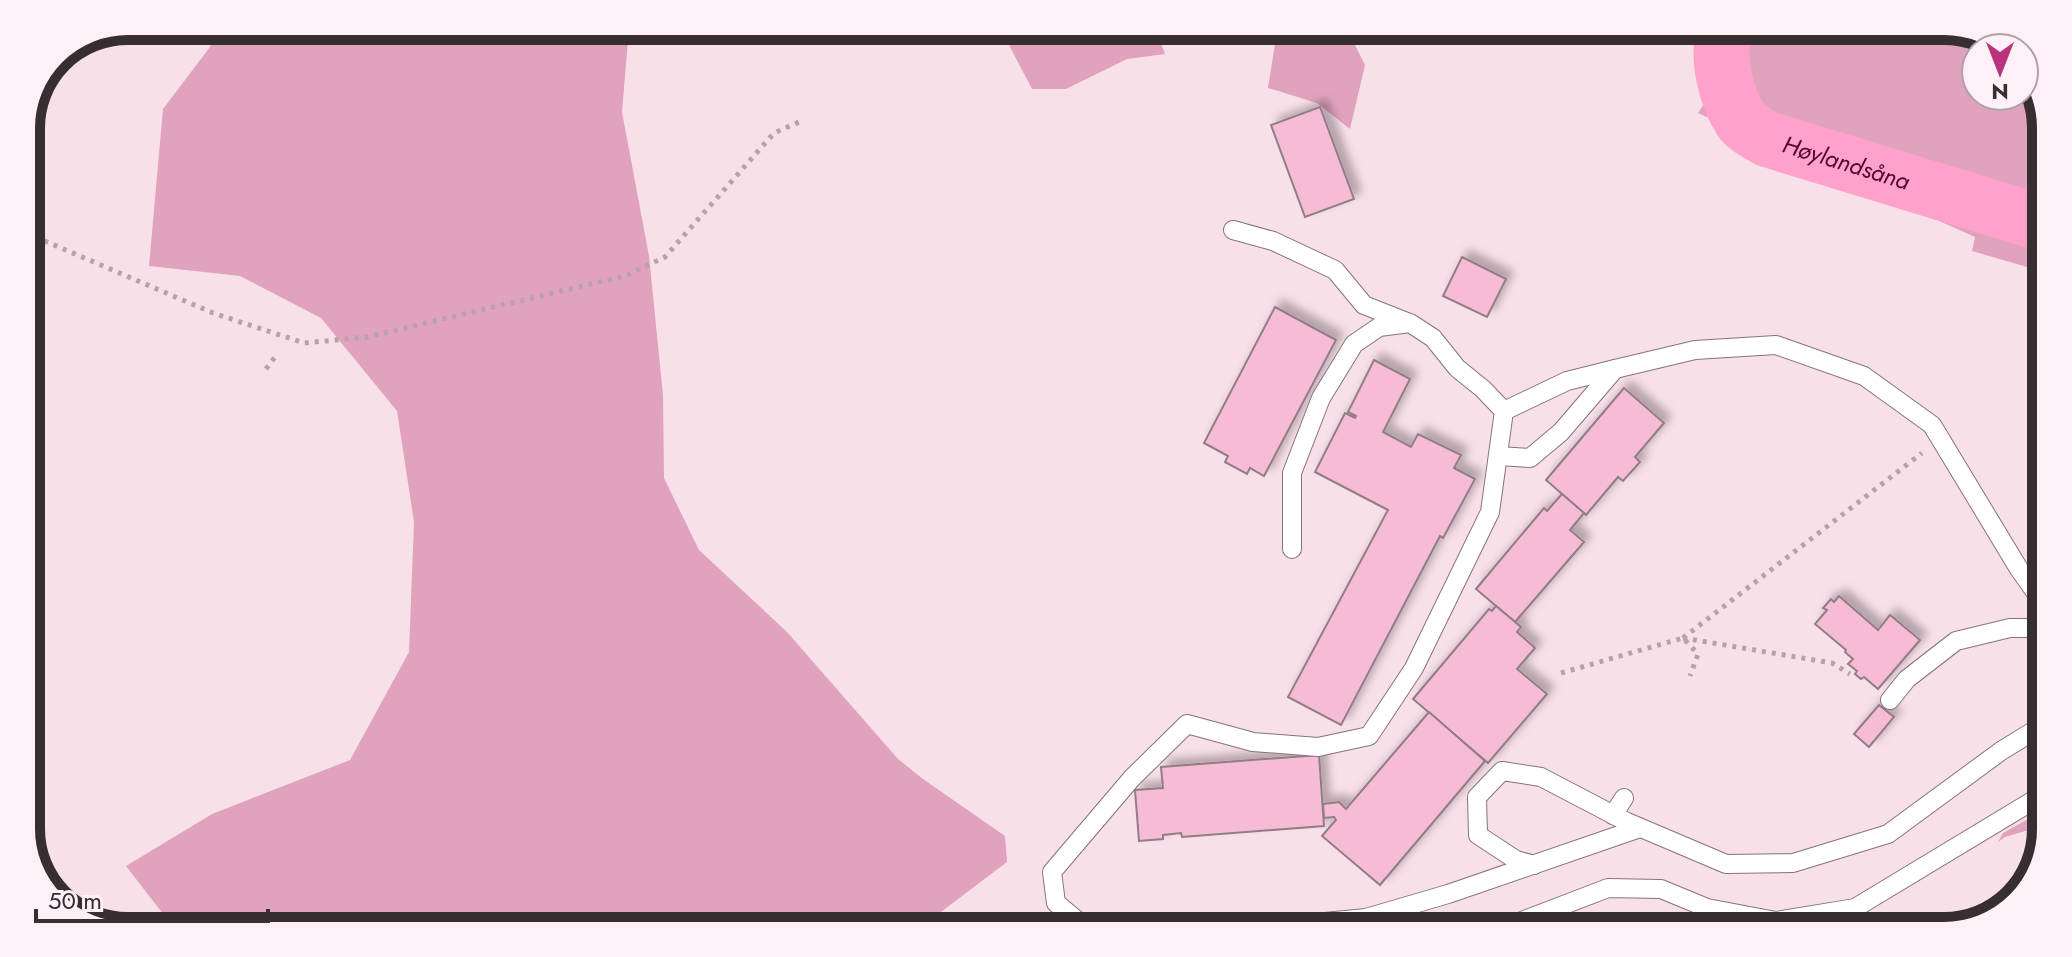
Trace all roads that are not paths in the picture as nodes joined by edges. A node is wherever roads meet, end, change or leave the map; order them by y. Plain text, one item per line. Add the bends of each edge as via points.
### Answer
1 (1233, 230) dead end
2 (1410, 323) junction
3 (1615, 369) junction
4 (1504, 411) junction
5 (1499, 456) junction
6 (1292, 549) dead end
7 (2032, 587) edge
8 (2032, 628) edge
9 (1890, 700) dead end
10 (2032, 732) edge
11 (1624, 798) dead end
12 (2032, 801) edge
13 (1613, 815) junction
14 (1640, 828) junction
15 (1534, 865) junction
16 (1073, 917) edge
17 (1369, 917) edge
18 (1532, 917) edge
19 (1755, 917) edge
20 (1800, 917) edge

1 - 2 lane via 1273,241 1335,270 1364,305
2 - 4 lane via 1433,338
2 - 6 lane via 1379,327 1354,344 1321,398 1292,473
3 - 4 lane via 1567,381
3 - 5 lane via 1561,432 1530,458
3 - 7 lane via 1695,350 1776,345 1864,376 1932,425
4 - 5 lane
5 - 16 lane via 1490,512 1414,668 1369,736 1318,747 1253,742 1187,724 1132,778 1052,872 1056,903
8 - 9 lane via 1956,641 1907,679
10 - 14 lane via 1888,834 1793,863 1726,864
11 - 13 lane
12 - 20 lane via 1855,908
13 - 14 lane
13 - 15 lane via 1541,777 1502,771 1477,797 1478,835 1516,860
14 - 15 lane
15 - 17 lane
18 - 19 lane via 1608,888 1661,889 1707,908

